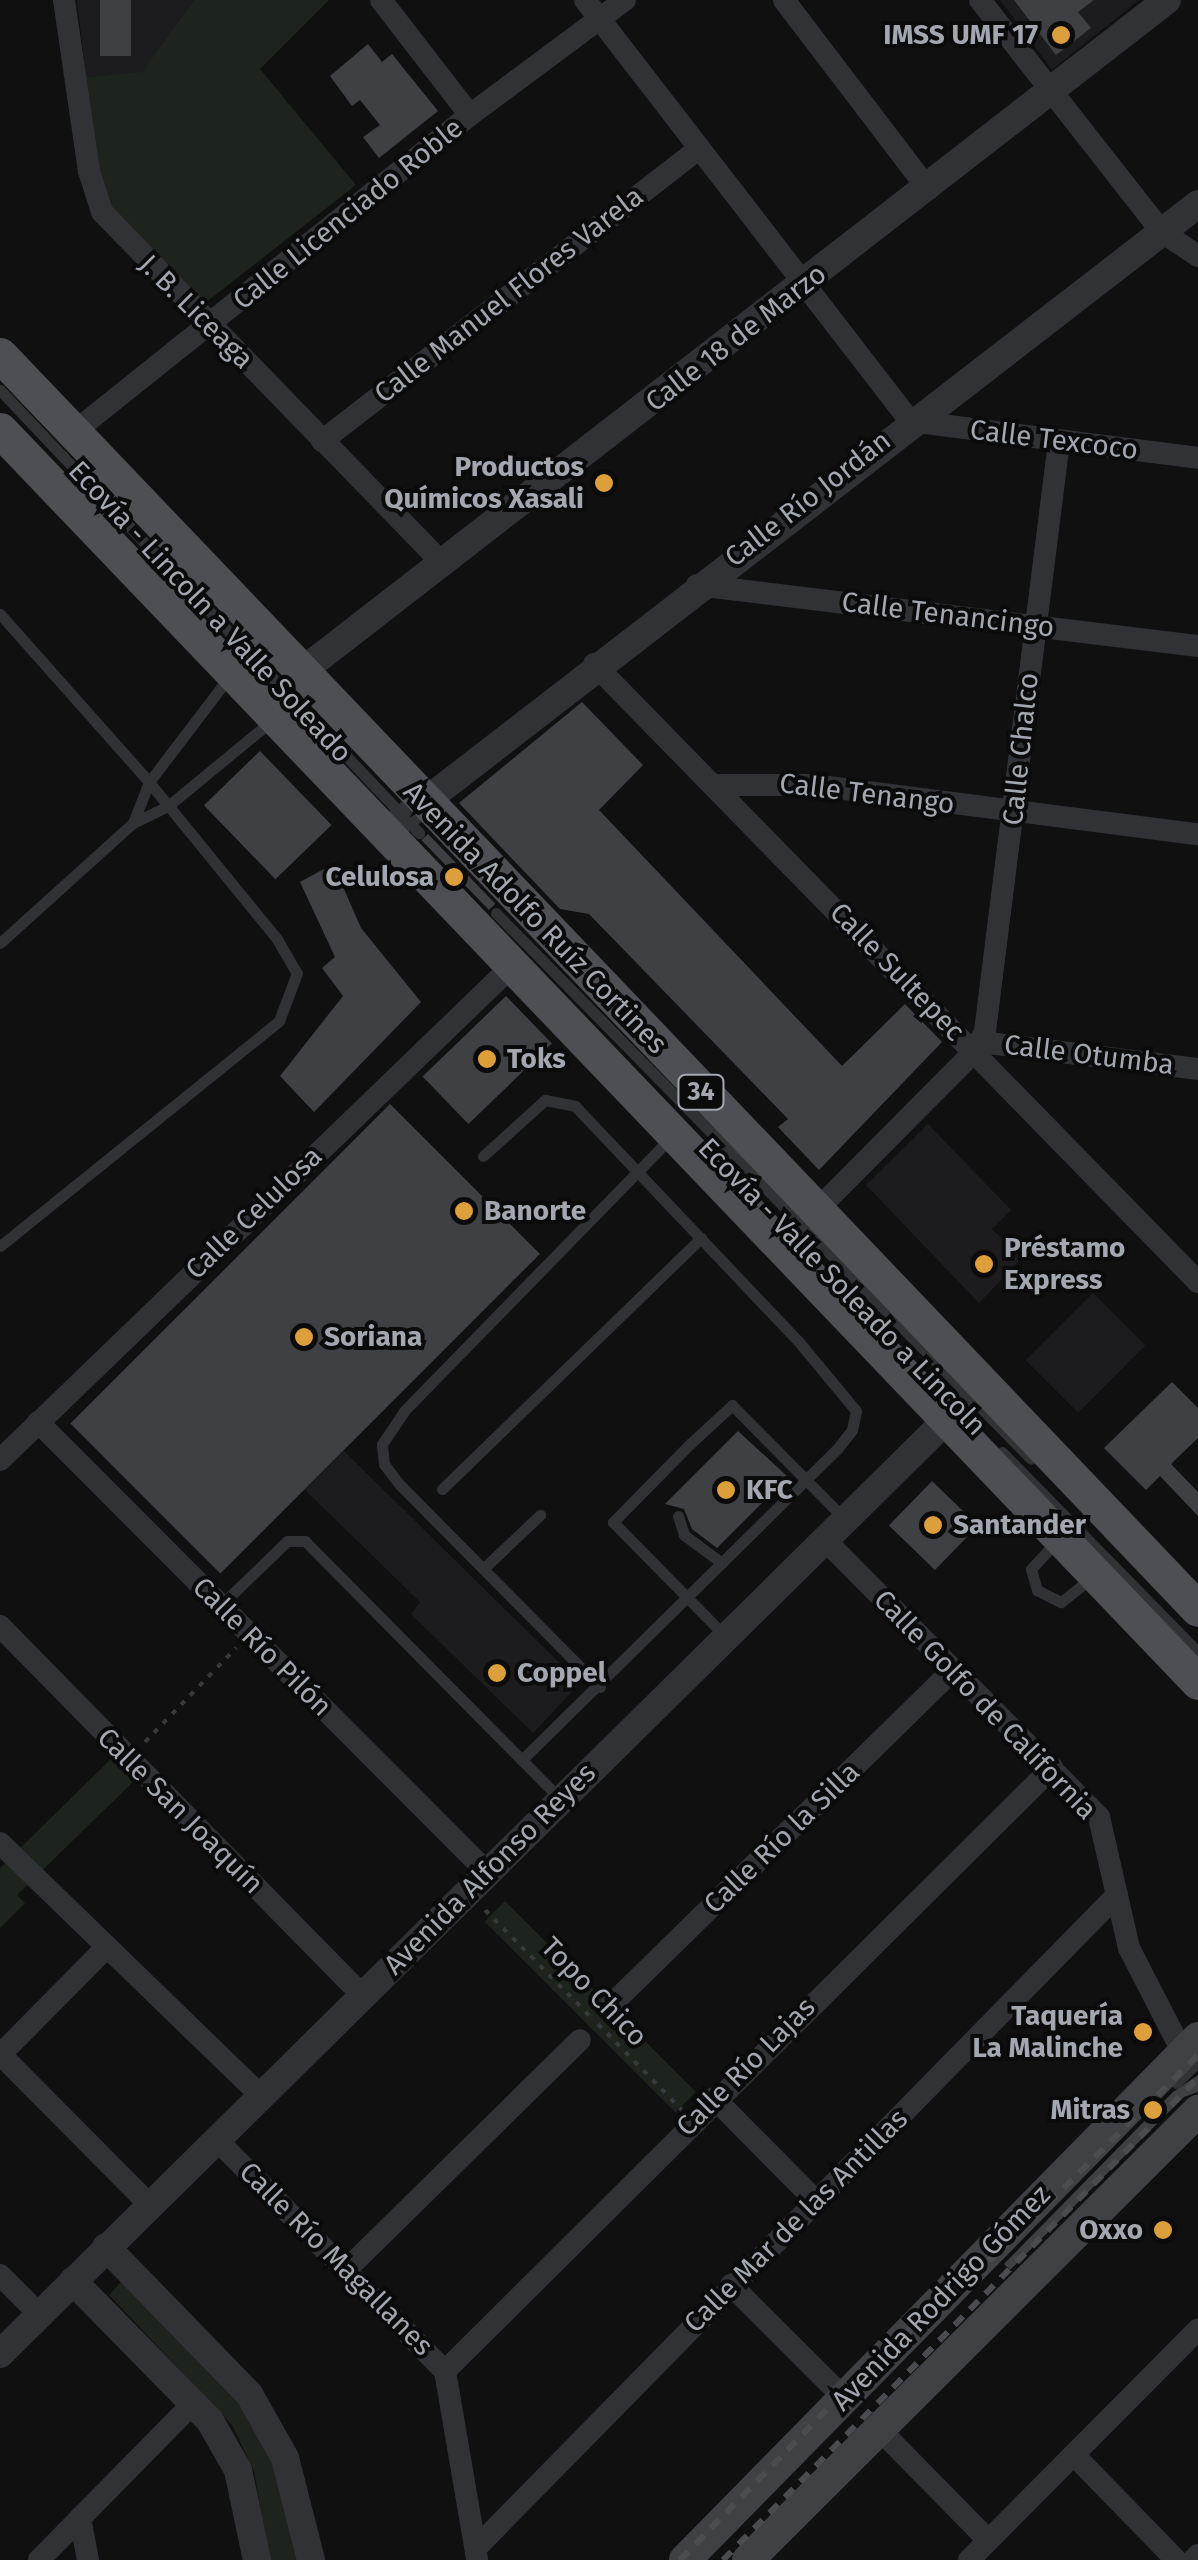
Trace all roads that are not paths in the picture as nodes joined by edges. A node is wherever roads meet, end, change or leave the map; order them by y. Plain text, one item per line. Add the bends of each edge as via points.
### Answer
1 (64, 0) edge
2 (381, 0) edge
3 (585, 0) edge
4 (626, 0) edge
5 (784, 0) edge
6 (980, 0) edge
7 (1167, 0) edge
8 (600, 20) junction
9 (1052, 94) junction
10 (470, 115) junction
11 (696, 151) junction
12 (928, 189) junction
13 (1198, 204) edge
14 (1162, 232) junction
15 (1198, 256) edge
16 (804, 284) junction
17 (210, 325) junction
18 (0, 355) edge
19 (0, 390) edge
20 (0, 411) edge
21 (910, 421) junction
22 (0, 430) edge
23 (74, 432) junction
24 (322, 440) junction
25 (1059, 442) junction
26 (1198, 458) edge
27 (443, 564) junction
28 (697, 584) junction
29 (0, 614) edge
30 (1035, 625) junction
31 (1198, 646) edge
32 (594, 664) junction
33 (301, 672) junction
34 (232, 674) junction
35 (274, 718) junction
36 (149, 782) junction
37 (715, 786) junction
38 (168, 806) junction
39 (1014, 814) junction
40 (134, 823) junction
41 (405, 824) junction
42 (1198, 834) edge
43 (492, 918) dead end
44 (0, 943) edge
45 (510, 968) junction
46 (977, 1047) junction
47 (1198, 1069) edge
48 (673, 1135) junction
49 (483, 1156) dead end
50 (637, 1172) junction
51 (816, 1211) junction
52 (701, 1238) junction
53 (0, 1246) edge
54 (1198, 1282) edge
55 (965, 1403) junction
56 (38, 1422) junction
57 (0, 1460) edge
58 (806, 1479) junction
59 (442, 1489) dead end
60 (540, 1515) dead end
61 (678, 1516) dead end
62 (845, 1519) junction
63 (1060, 1538) junction
64 (824, 1539) junction
65 (722, 1564) junction
66 (485, 1567) junction
67 (1095, 1575) junction
68 (688, 1598) junction
69 (220, 1606) junction
70 (1198, 1609) edge
71 (0, 1626) edge
72 (1198, 1631) edge
73 (725, 1636) junction
74 (1198, 1652) edge
75 (953, 1670) junction
76 (1198, 1682) edge
77 (600, 1687) junction
78 (522, 1760) junction
79 (1052, 1768) junction
80 (560, 1800) junction
81 (0, 1843) edge
82 (477, 1881) junction
83 (1117, 1895) junction
84 (104, 1949) junction
85 (362, 1995) junction
86 (610, 2006) dead end
87 (580, 2040) dead end
88 (1193, 2051) edge
89 (0, 2054) edge
90 (1198, 2093) edge
91 (258, 2094) junction
92 (714, 2098) junction
93 (1198, 2111) edge
94 (216, 2139) junction
95 (1078, 2175) dead end
96 (1096, 2192) dead end
97 (815, 2200) junction
98 (150, 2205) junction
99 (106, 2247) junction
100 (997, 2257) dead end
101 (348, 2268) junction
102 (0, 2274) edge
103 (1014, 2274) dead end
104 (72, 2280) junction
105 (732, 2285) junction
106 (40, 2314) junction
107 (1198, 2328) edge
108 (0, 2354) edge
109 (445, 2371) junction
110 (844, 2398) junction
111 (194, 2402) junction
112 (878, 2428) junction
113 (1074, 2455) junction
114 (80, 2518) junction
115 (988, 2540) junction
116 (476, 2554) edge
117 (39, 2560) edge
118 (88, 2560) edge
119 (257, 2560) edge
120 (311, 2560) edge
121 (685, 2560) edge
122 (702, 2560) edge
123 (731, 2560) edge
124 (748, 2560) edge
125 (969, 2560) edge
126 (1176, 2560) edge

1 - 17 street, J. B. Liceaga via 95,198 110,225
2 - 10 street
3 - 8 street
4 - 8 street, Calle Licenciado Roble
5 - 12 street
6 - 9 street
7 - 9 street, Calle 18 de Marzo
8 - 10 street, Calle Licenciado Roble
8 - 11 street
9 - 12 street, Calle 18 de Marzo
9 - 14 street
10 - 17 street, Calle Licenciado Roble
11 - 16 street
11 - 24 street, Calle Manuel Flores Varela
12 - 16 street, Calle 18 de Marzo
13 - 14 street, Calle Río Jordán
14 - 15 street
14 - 21 street, Calle Río Jordán
16 - 21 street
16 - 27 street, Calle 18 de Marzo
17 - 23 street, Calle Licenciado Roble
17 - 24 street, J. B. Liceaga
18 - 23 main road, Avenida Adolfo Ruíz Cortines / 34
19 - 41 lane, Ecovía - Lincoln a Valle Soleado
20 - 41 lane
21 - 25 street, Calle Texcoco
21 - 28 street, Calle Río Jordán
22 - 34 main road, Avenida Adolfo Ruíz Cortines / 34
23 - 33 main road, Avenida Adolfo Ruíz Cortines / 34
24 - 27 street, J. B. Liceaga
25 - 26 street, Calle Texcoco
25 - 30 street, Calle Chalco
27 - 33 street, Calle 18 de Marzo
28 - 30 street, Calle Tenancingo
28 - 32 street, Calle Río Jordán
29 - 36 lane
30 - 31 street, Calle Tenancingo
30 - 39 street, Calle Chalco
32 - 37 street, Calle Sultepec
32 - 41 street, Calle Río Jordán
33 - 41 main road, Avenida Adolfo Ruíz Cortines / 34
34 - 35 main road, Avenida Adolfo Ruíz Cortines / 34
34 - 36 lane
35 - 38 lane
35 - 41 main road, Avenida Adolfo Ruíz Cortines / 34
36 - 38 lane
36 - 40 lane
37 - 39 street, Calle Tenango via 813,785
37 - 46 street, Calle Sultepec
38 - 40 lane
38 - 53 lane via 290,957 297,973 290,1004 261,1038
39 - 42 street, Calle Tenango
39 - 46 street, Calle Chalco
40 - 44 lane
41 - 45 main road, Avenida Adolfo Ruíz Cortines / 34
41 - 51 main road, Avenida Adolfo Ruíz Cortines / 34
43 - 55 lane, Ecovía - Valle Soleado a Lincoln
45 - 48 main road, Avenida Adolfo Ruíz Cortines / 34
45 - 56 street, Calle Celulosa
46 - 47 street, Calle Otumba
46 - 51 street
46 - 54 street, Calle Sultepec
48 - 50 lane
48 - 55 main road, Avenida Adolfo Ruíz Cortines / 34
49 - 50 lane via 533,1108 554,1098 586,1116
50 - 52 lane
50 - 66 lane via 404,1410 382,1444 389,1472
51 - 55 main road, Avenida Adolfo Ruíz Cortines / 34
52 - 58 lane via 852,1402 852,1430
52 - 59 lane
55 - 62 street, Avenida Alfonso Reyes
55 - 63 main road, Avenida Adolfo Ruíz Cortines / 34
55 - 70 main road, Avenida Adolfo Ruíz Cortines / 34
55 - 72 lane
55 - 74 lane, Ecovía - Valle Soleado a Lincoln
56 - 57 street, Calle Celulosa
56 - 69 street, Calle Río Pilón
58 - 62 lane
58 - 65 lane
58 - 68 lane via 752,1435 732,1405 613,1522
60 - 66 lane
61 - 65 lane via 684,1535
62 - 64 street, Avenida Alfonso Reyes
63 - 67 main road, Avenida Adolfo Ruíz Cortines / 34
63 - 67 lane via 1031,1569 1037,1590 1062,1602
64 - 73 street, Avenida Alfonso Reyes
64 - 75 street, Calle Golfo de California
65 - 68 lane
66 - 77 lane
67 - 76 main road, Avenida Adolfo Ruíz Cortines / 34
68 - 73 lane
68 - 77 lane
69 - 78 lane via 287,1540 305,1541
69 - 82 street, Calle Río Pilón
71 - 85 street, Calle San Joaquín
73 - 80 street, Avenida Alfonso Reyes
75 - 79 street, Calle Golfo de California
75 - 86 street, Calle Río la Silla
77 - 78 lane
78 - 80 lane
79 - 83 street, Calle Golfo de California via 1099,1817
79 - 92 street, Calle Río Lajas
80 - 82 street, Avenida Alfonso Reyes
81 - 84 street
82 - 85 street, Avenida Alfonso Reyes
83 - 88 street, Calle Golfo de California via 1145,1987
83 - 97 street, Calle Mar de las Antillas
84 - 89 street
84 - 91 street
85 - 91 street, Avenida Alfonso Reyes
87 - 101 street
88 - 95 lane
88 - 110 main road, Avenida Rodrigo Gómez
89 - 98 street
90 - 96 lane
91 - 94 street, Avenida Alfonso Reyes
92 - 97 street
92 - 109 street, Calle Río Lajas
93 - 112 main road, Avenida Rodrigo Gómez
94 - 98 street, Avenida Alfonso Reyes
94 - 101 street, Calle Río Magallanes
97 - 105 street, Calle Mar de las Antillas
98 - 99 street, Avenida Alfonso Reyes
99 - 104 street, Avenida Alfonso Reyes
99 - 120 street via 220,2361 267,2422 295,2487
100 - 122 lane
101 - 109 street, Calle Río Magallanes
102 - 106 street
103 - 123 lane
104 - 106 street, Avenida Alfonso Reyes
104 - 111 street
105 - 110 street
105 - 116 street, Calle Mar de las Antillas
106 - 108 street, Avenida Alfonso Reyes
107 - 113 street
109 - 116 street, Calle Río Magallanes
110 - 121 main road, Avenida Rodrigo Gómez
111 - 114 street
111 - 119 street via 223,2441 246,2496
112 - 115 street
112 - 124 main road, Avenida Rodrigo Gómez
113 - 115 street
113 - 126 street
114 - 117 street
114 - 118 street
115 - 125 street

